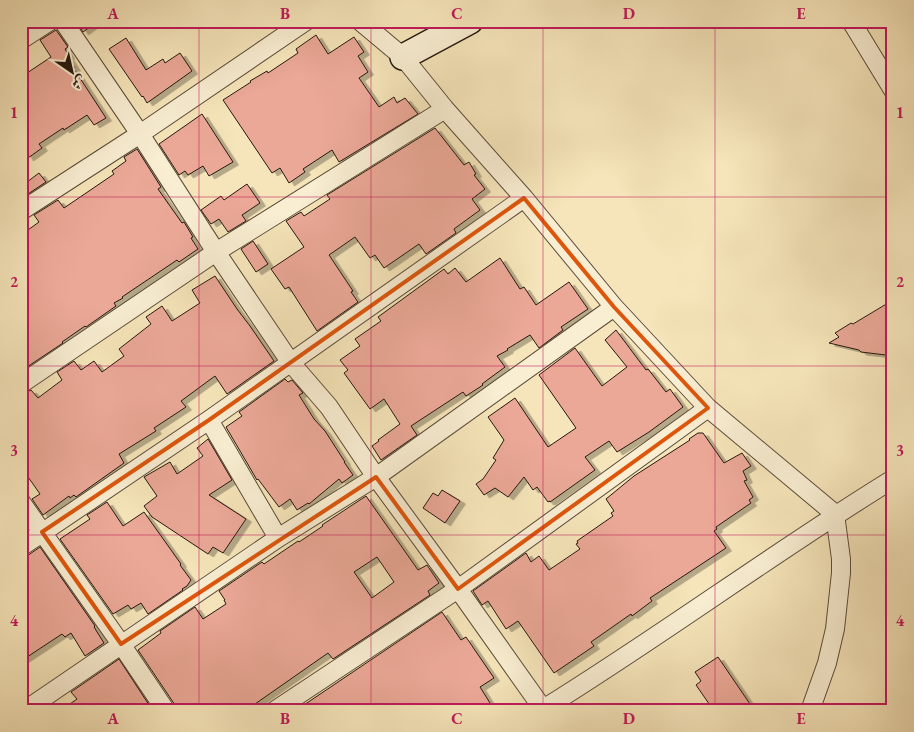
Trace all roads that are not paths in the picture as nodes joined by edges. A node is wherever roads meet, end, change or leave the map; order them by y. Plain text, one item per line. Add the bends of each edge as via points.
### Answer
1 (50, 21) edge
2 (63, 21) edge
3 (306, 21) edge
4 (360, 21) edge
5 (470, 21) edge
6 (851, 21) edge
7 (21, 40) edge
8 (403, 57) junction
9 (893, 90) edge
10 (445, 109) junction
11 (140, 134) junction
12 (524, 198) junction
13 (21, 211) edge
14 (216, 252) junction
15 (614, 307) junction
16 (291, 363) junction
17 (21, 384) edge
18 (708, 408) junction
19 (209, 420) junction
20 (376, 477) junction
21 (893, 479) edge
22 (21, 502) edge
23 (835, 514) junction
24 (42, 532) junction
25 (278, 538) junction
26 (21, 547) edge
27 (458, 589) junction
28 (122, 644) junction
29 (542, 710) edge
30 (24, 711) edge
31 (166, 711) edge
32 (274, 711) edge
33 (810, 711) edge

1 - 7 street
2 - 11 street
3 - 11 street
4 - 8 street
5 - 8 street
6 - 9 street
8 - 10 street
10 - 12 street
10 - 14 street
11 - 13 street
11 - 14 street
12 - 15 street
12 - 16 street
14 - 16 street
14 - 17 street
15 - 18 street
15 - 20 street
16 - 19 street
16 - 20 street via 329,406
18 - 23 street
18 - 27 street
19 - 24 street
19 - 25 street
20 - 25 street
20 - 27 street
21 - 23 street
22 - 24 street
23 - 29 street
23 - 33 street via 841,559 835,629 828,663
24 - 26 street
24 - 28 street
25 - 28 street
27 - 29 street
27 - 32 street
28 - 30 street
28 - 31 street

